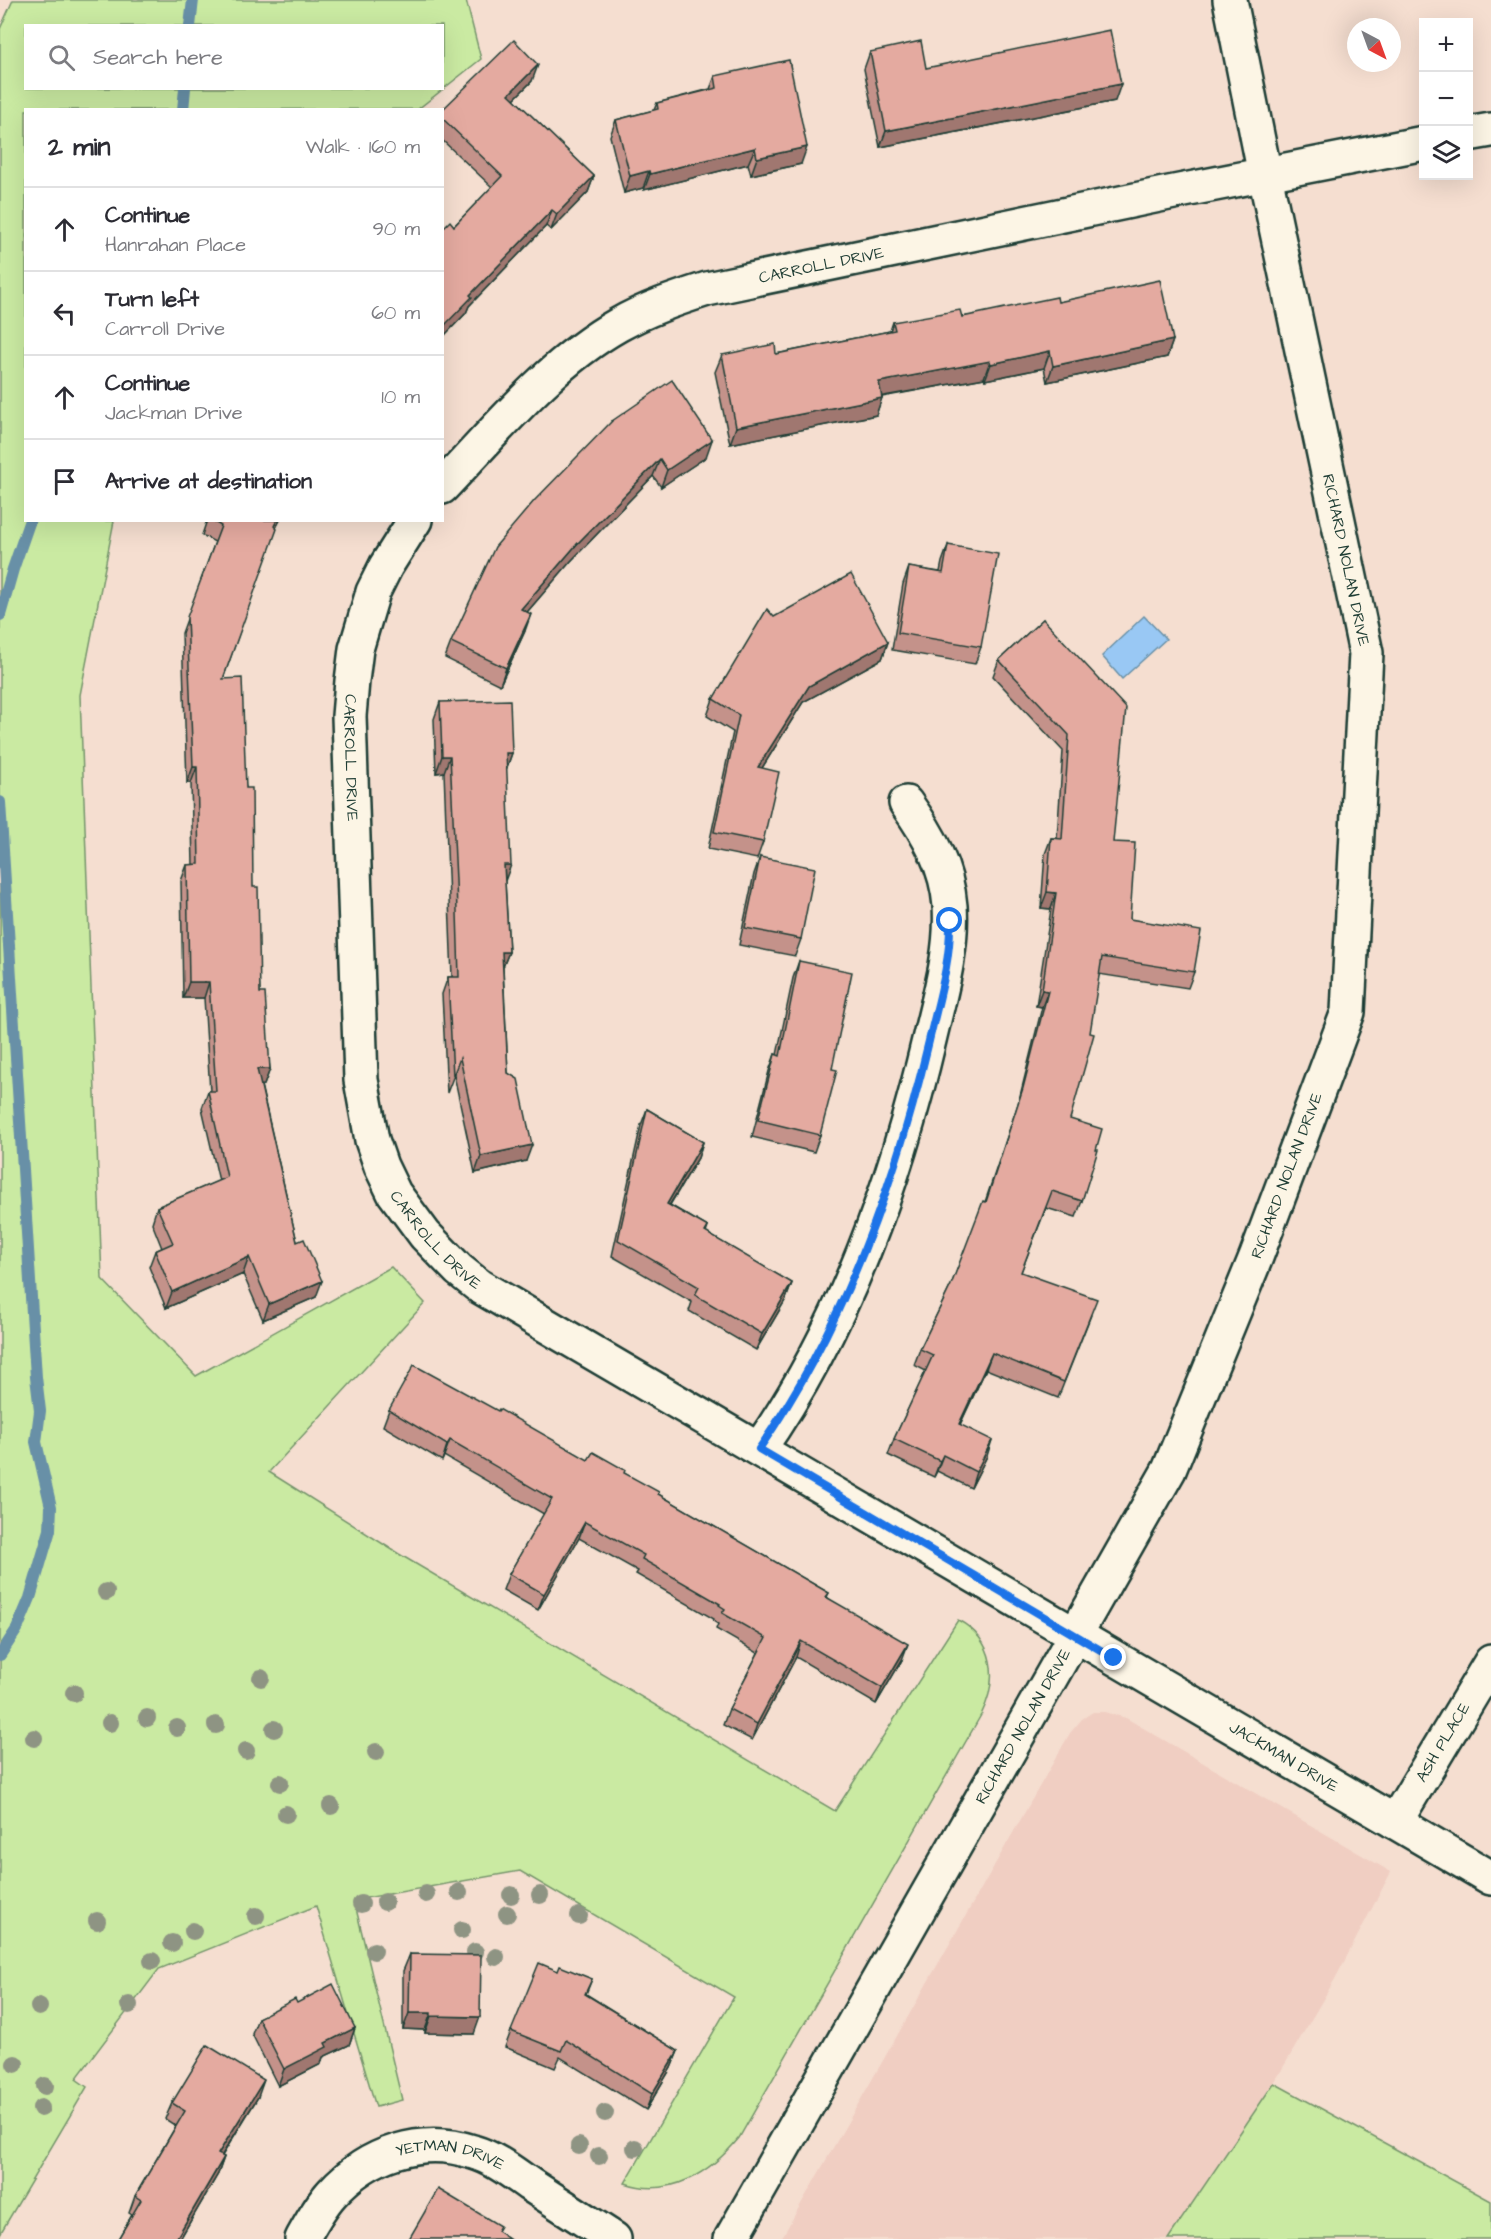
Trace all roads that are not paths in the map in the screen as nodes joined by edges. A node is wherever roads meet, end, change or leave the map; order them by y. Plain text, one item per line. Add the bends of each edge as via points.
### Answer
1 (1230, 0) edge
2 (1491, 130) edge
3 (1473, 133) edge
4 (1419, 144) edge
5 (1265, 175) junction
6 (444, 485) edge
7 (414, 522) edge
8 (906, 803) dead end
9 (759, 1449) junction
10 (1075, 1636) junction
11 (1491, 1662) edge
12 (1395, 1822) junction
13 (1491, 1878) edge
14 (302, 2239) edge
15 (614, 2239) edge
16 (731, 2239) edge

1 - 5 street, RICHARD NOLAN DRIVE
2 - 3 street
4 - 5 street
5 - 6 street, CARROLL DRIVE via 678,298 616,326 565,363
5 - 10 street, RICHARD NOLAN DRIVE via 1366,653 1348,1012 1256,1257 1169,1470
7 - 9 street, CARROLL DRIVE via 370,601 356,650 349,716 362,1080 372,1140 381,1166 394,1193 425,1235 479,1286
8 - 9 street via 934,846 945,874 950,905 951,936 937,1006 909,1120 869,1236 815,1358
9 - 10 street, CARROLL DRIVE
10 - 12 street, JACKMAN DRIVE
10 - 16 street, RICHARD NOLAN DRIVE
11 - 12 street, ASH PLACE
12 - 13 street, JACKMAN DRIVE
14 - 15 street, YETMAN DRIVE via 332,2193 351,2175 399,2149 426,2145 475,2152

